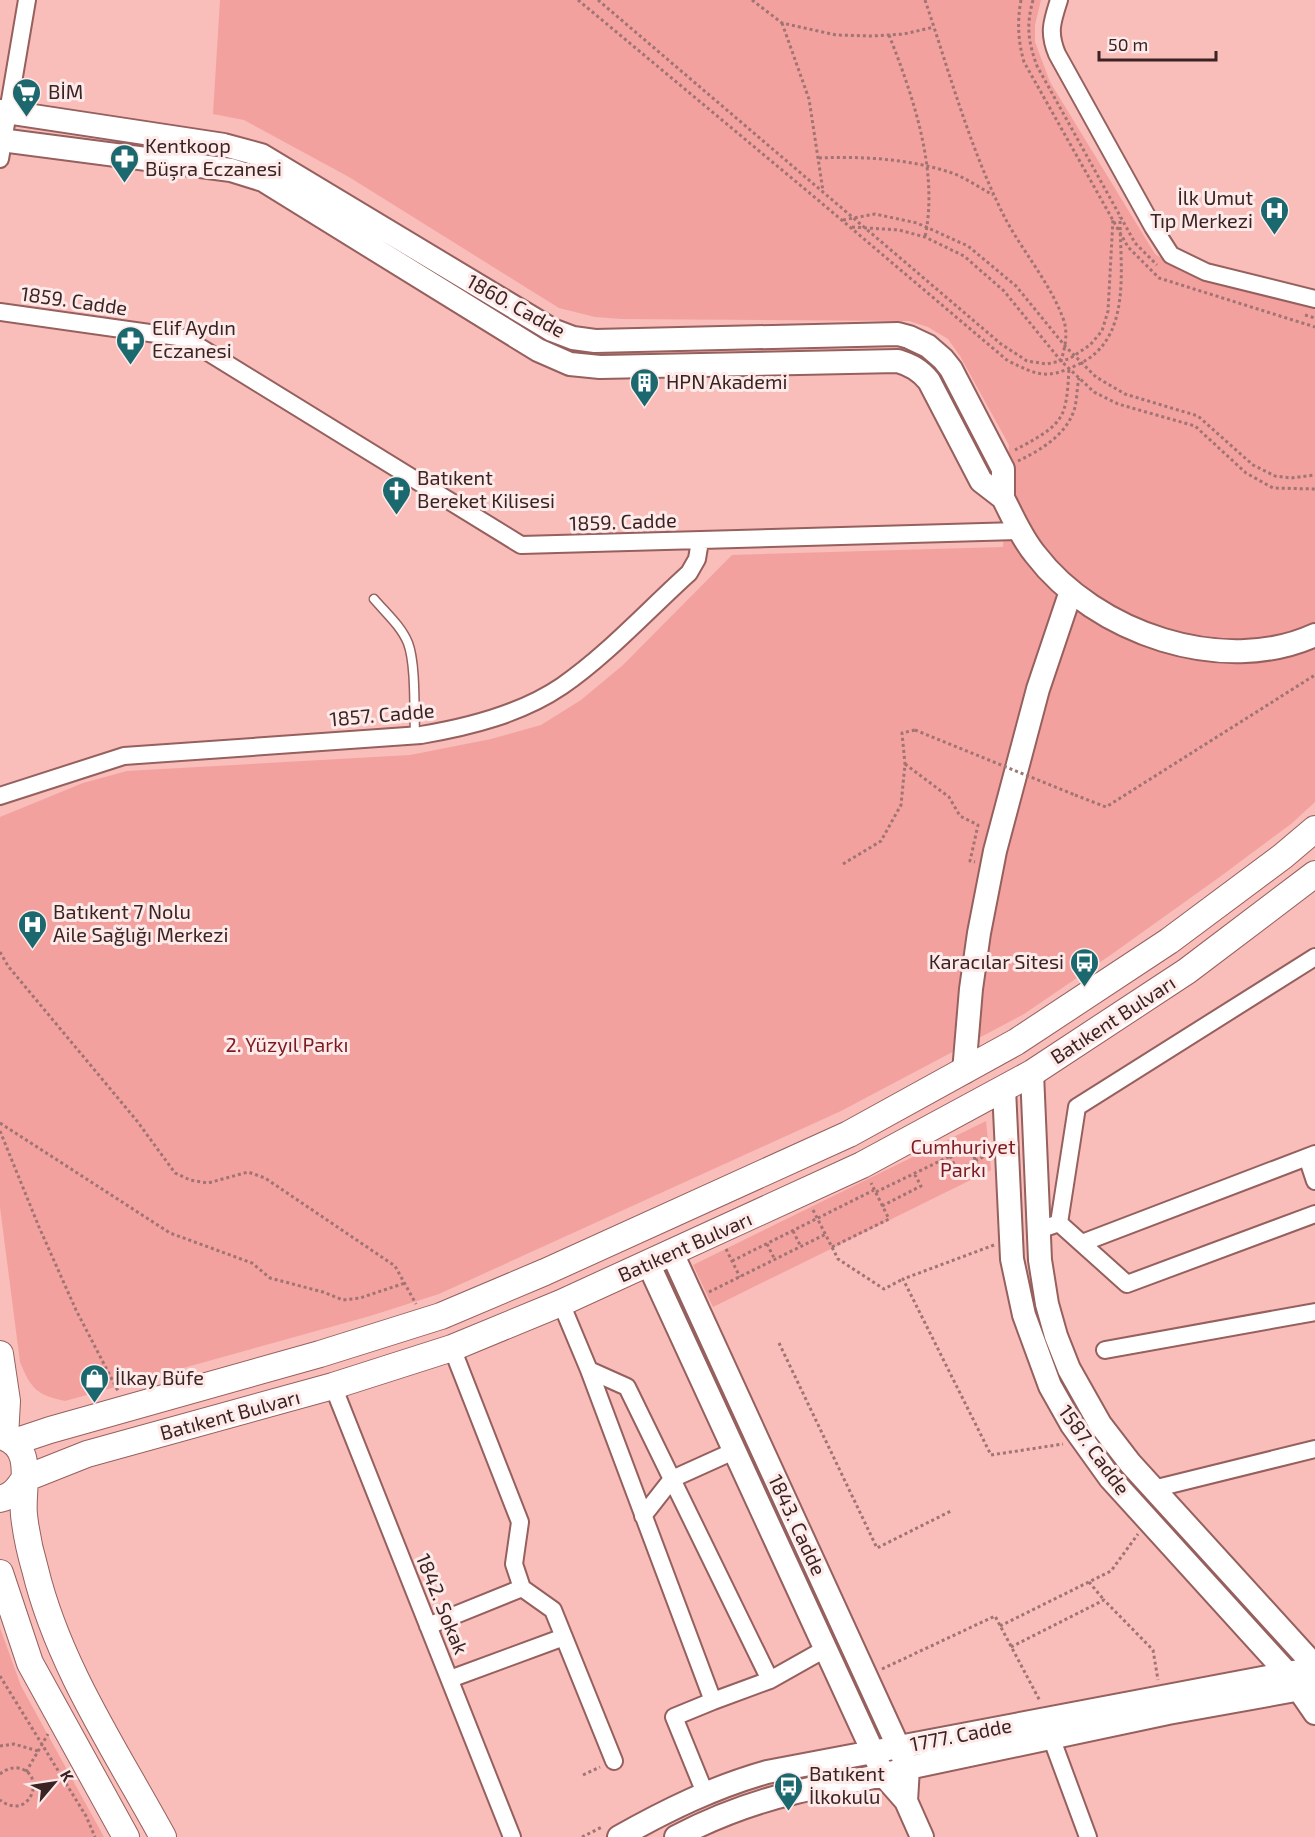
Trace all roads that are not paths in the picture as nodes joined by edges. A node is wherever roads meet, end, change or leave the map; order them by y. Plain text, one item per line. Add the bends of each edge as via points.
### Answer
1 (27, 0) edge
2 (1059, 0) edge
3 (4, 111) edge
4 (224, 145) junction
5 (1, 146) edge
6 (222, 169) junction
7 (1315, 298) edge
8 (0, 312) edge
9 (1003, 498) junction
10 (1019, 531) junction
11 (700, 541) junction
12 (1071, 591) junction
13 (374, 599) dead end
14 (1315, 635) edge
15 (415, 735) junction
16 (0, 796) edge
17 (1315, 829) edge
18 (1315, 874) edge
19 (1315, 957) edge
20 (964, 1072) junction
21 (1032, 1073) junction
22 (1004, 1089) junction
23 (1034, 1117) junction
24 (1005, 1118) junction
25 (1311, 1156) edge
26 (1315, 1181) edge
27 (1315, 1214) edge
28 (1049, 1226) junction
29 (1082, 1243) junction
30 (672, 1252) junction
31 (648, 1263) junction
32 (561, 1303) junction
33 (1315, 1311) edge
34 (453, 1348) junction
35 (1105, 1350) dead end
36 (0, 1354) edge
37 (589, 1370) junction
38 (333, 1386) junction
39 (6, 1438) edge
40 (1315, 1449) edge
41 (734, 1451) junction
42 (24, 1479) junction
43 (672, 1479) junction
44 (1153, 1489) junction
45 (0, 1499) edge
46 (643, 1516) junction
47 (0, 1573) edge
48 (522, 1588) junction
49 (428, 1626) junction
50 (564, 1637) junction
51 (825, 1649) junction
52 (1315, 1667) edge
53 (450, 1679) junction
54 (770, 1680) junction
55 (1301, 1683) edge
56 (713, 1701) junction
57 (1315, 1713) edge
58 (1050, 1728) junction
59 (898, 1747) junction
60 (873, 1752) junction
61 (614, 1761) dead end
62 (908, 1768) junction
63 (884, 1776) junction
64 (705, 1793) junction
65 (906, 1801) junction
66 (126, 1837) edge
67 (163, 1837) edge
68 (512, 1837) edge
69 (619, 1837) edge
70 (676, 1837) edge
71 (922, 1837) edge
72 (1088, 1837) edge

1 - 3 street
2 - 7 street via 1051,39 1057,54 1171,255 1206,272
3 - 4 street, 1860. Cadde
3 - 5 street
4 - 6 street
4 - 9 street, 1860. Cadde via 271,160 552,330 573,338 595,341 898,334 917,340 936,352 951,369 1000,463
5 - 6 street, 1860. Cadde
6 - 9 street, 1860. Cadde via 263,180 538,350 570,364 600,367 907,363 929,381 981,481
8 - 11 street, 1859. Cadde via 185,338 521,545
9 - 10 street, 1860. Cadde
10 - 11 street, 1859. Cadde
10 - 12 street, 1860. Cadde via 1052,574
11 - 15 street, 1857. Cadde via 697,559 689,573 562,686 489,719
12 - 14 street, 1860. Cadde via 1133,629 1198,649 1269,649
12 - 20 street via 1038,688 995,851 971,988
13 - 15 lane via 409,644
15 - 16 street, 1857. Cadde via 124,756
17 - 20 main road, Batıkent Bulvarı via 1169,941
18 - 21 main road, Batıkent Bulvarı via 1187,971
19 - 28 street via 1077,1107
20 - 39 main road, Batıkent Bulvarı via 849,1134 441,1316 320,1354
21 - 22 main road, Batıkent Bulvarı
21 - 23 street, 1587. Cadde
22 - 24 street, 1587. Cadde
22 - 30 main road, Batıkent Bulvarı via 862,1166
23 - 24 street via 1029,1107 1020,1103 1011,1106
23 - 28 street, 1587. Cadde
24 - 55 street, 1587. Cadde via 1010,1239 1017,1287 1035,1349 1060,1406 1110,1478
25 - 26 street
25 - 29 street
27 - 29 street via 1127,1284
28 - 29 street
28 - 44 street, 1587. Cadde via 1040,1260 1047,1304 1069,1369 1114,1444
30 - 31 main road, Batıkent Bulvarı
30 - 59 street, 1843. Cadde
31 - 32 main road, Batıkent Bulvarı
31 - 41 street, 1843. Cadde
32 - 34 main road, Batıkent Bulvarı
32 - 37 street
33 - 35 street
34 - 38 main road, Batıkent Bulvarı
34 - 48 street via 520,1522 514,1564
36 - 39 main road via 8,1401
37 - 43 street via 627,1387
37 - 46 street
38 - 42 main road, Batıkent Bulvarı via 87,1454
38 - 49 street, 1842. Sokak
39 - 42 main road via 19,1447 24,1459
40 - 44 street
41 - 43 street
41 - 51 street, 1843. Cadde
42 - 45 main road, Batıkent Bulvarı via 11,1494
42 - 67 main road via 24,1514 34,1569 51,1622 75,1679
43 - 46 street
43 - 54 street
44 - 52 street, 1587. Cadde
46 - 56 street
47 - 66 main road via 30,1663
48 - 49 street
48 - 50 street via 553,1610
49 - 53 street, 1842. Sokak
50 - 53 street
50 - 61 street
51 - 54 street
51 - 60 street, 1843. Cadde
52 - 55 street, 1777. Cadde
53 - 68 street, 1842. Sokak
54 - 56 street
55 - 57 street, 1587. Cadde
55 - 58 street, 1777. Cadde
55 - 58 street, 1777. Cadde via 1161,1697
56 - 64 street via 674,1717
58 - 59 street, 1777. Cadde
58 - 62 street, 1777. Cadde
58 - 72 street
59 - 60 street, 1777. Cadde
59 - 62 street, 1843. Cadde
60 - 63 street, 1843. Cadde
60 - 64 street, 1777. Cadde via 767,1772
62 - 63 street, 1777. Cadde
62 - 65 street, 1843. Cadde
63 - 65 street, 1843. Cadde
63 - 70 street, 1777. Cadde via 774,1798 720,1816
64 - 69 street, 1777. Cadde
65 - 71 street, 1843. Cadde

